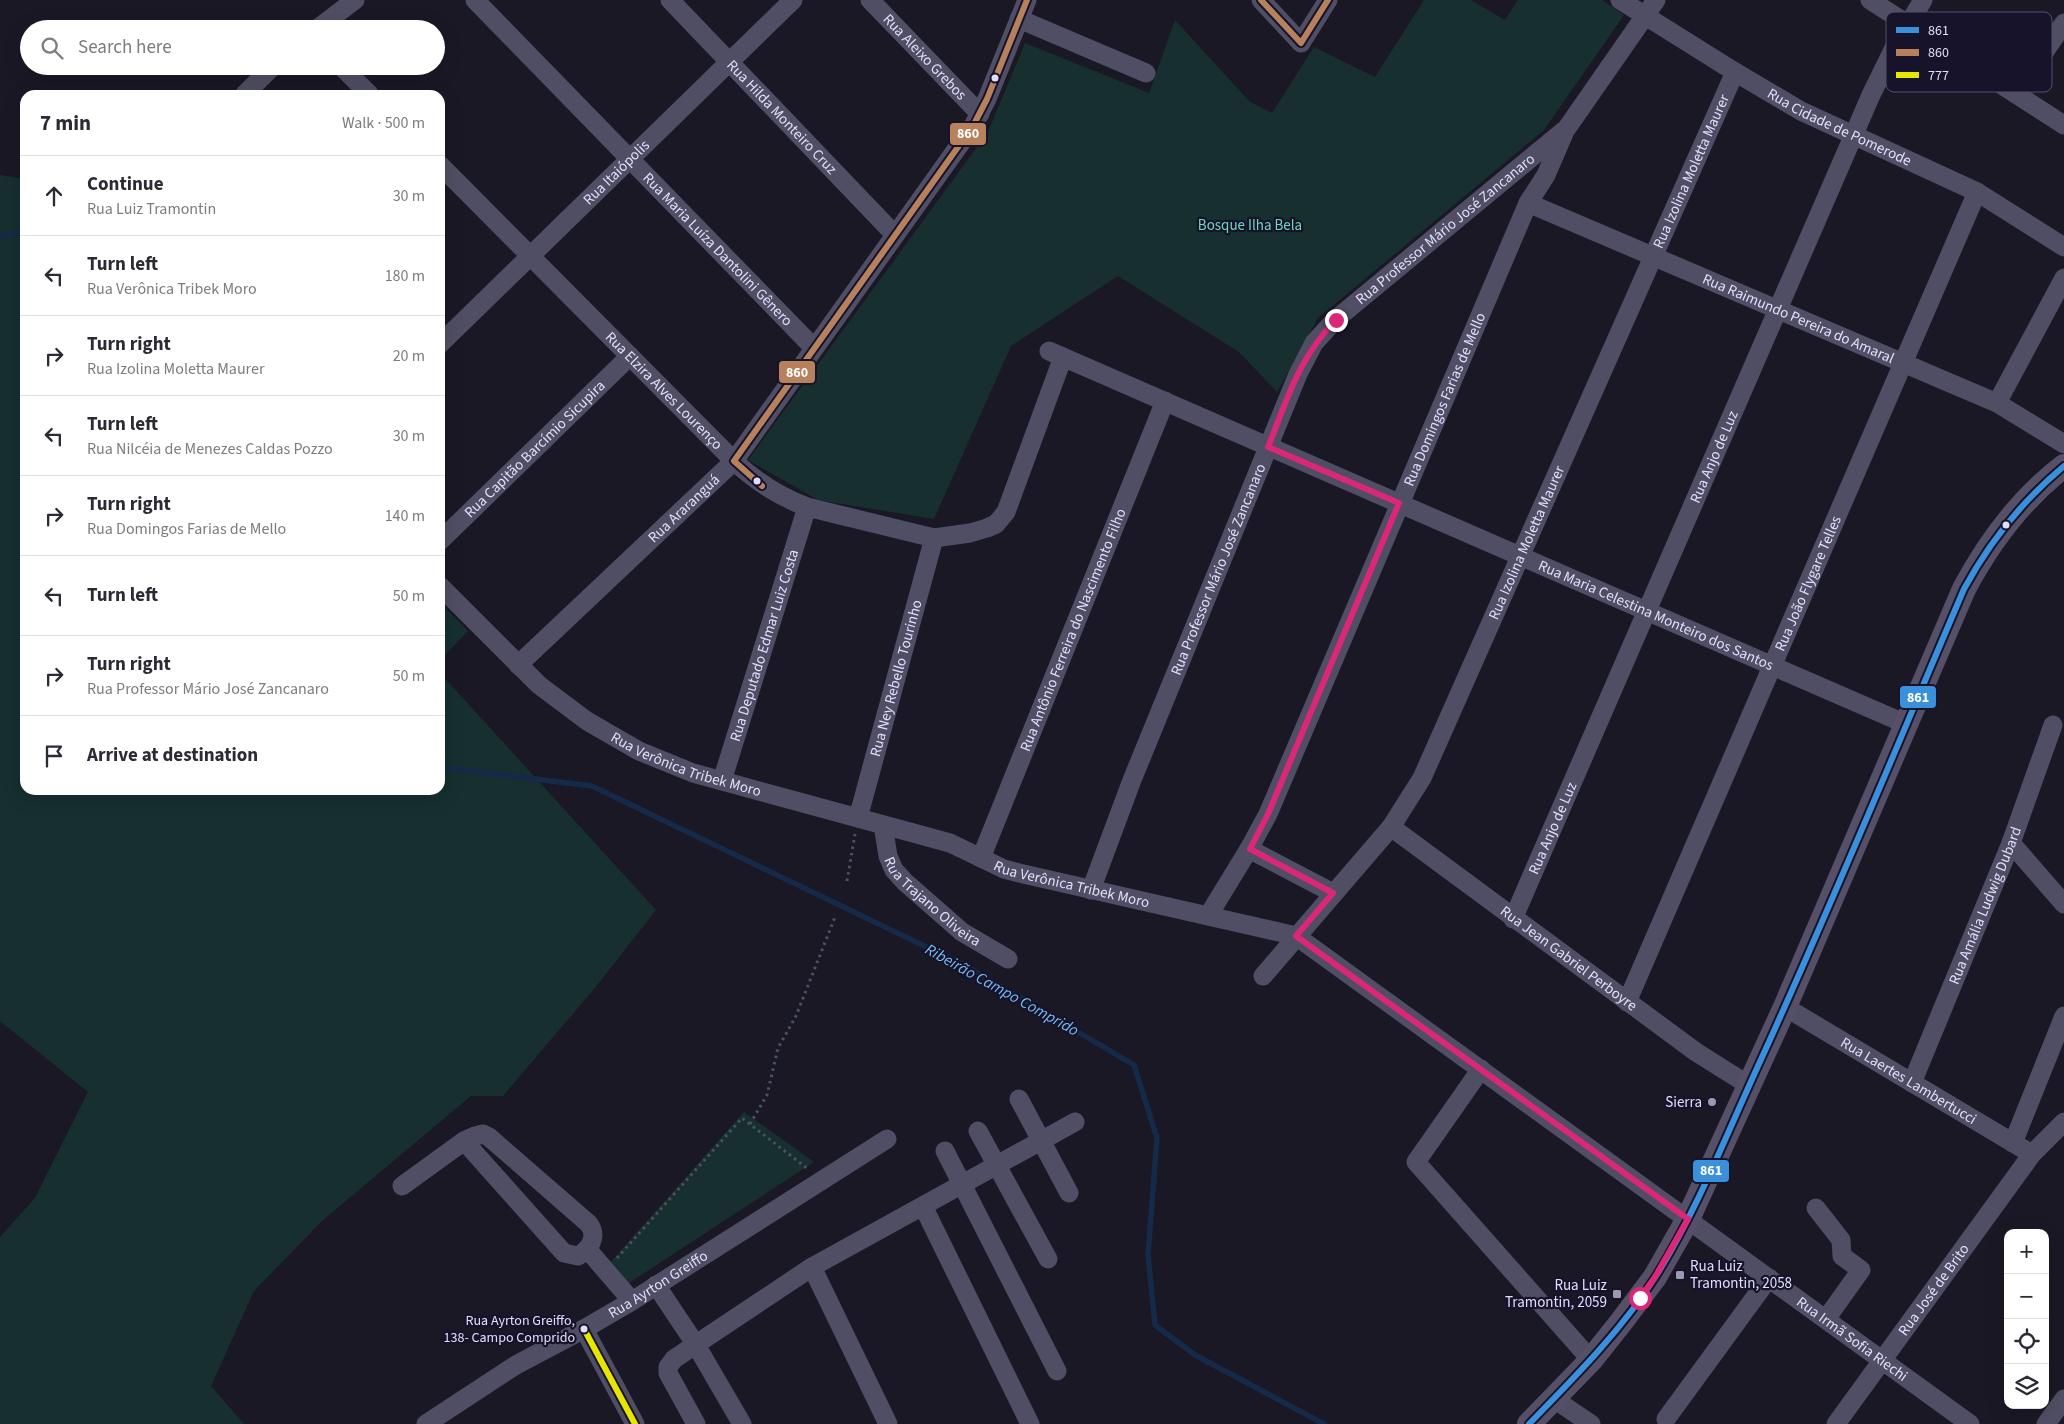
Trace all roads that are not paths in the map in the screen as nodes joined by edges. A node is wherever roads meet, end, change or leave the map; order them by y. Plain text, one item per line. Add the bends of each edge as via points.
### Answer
1 (355, 0) edge
2 (475, 0) edge
3 (670, 0) edge
4 (793, 0) edge
5 (870, 0) edge
6 (1027, 0) edge
7 (1260, 0) edge
8 (1328, 0) edge
9 (1620, 0) edge
10 (1656, 0) edge
11 (1870, 0) edge
12 (1924, 0) edge
13 (1889, 12) edge
14 (1916, 12) edge
15 (1645, 16) junction
16 (1019, 19) junction
17 (329, 20) edge
18 (2064, 23) edge
19 (2052, 41) edge
20 (730, 62) junction
21 (1886, 63) edge
22 (1734, 72) junction
23 (1146, 73) dead end
24 (264, 75) edge
25 (350, 75) edge
26 (249, 90) edge
27 (365, 90) edge
28 (2013, 92) edge
29 (2016, 94) joint
30 (980, 114) junction
31 (2064, 125) edge
32 (1567, 128) junction
33 (1853, 136) junction
34 (630, 159) junction
35 (445, 170) edge
36 (1977, 192) junction
37 (1528, 203) junction
38 (895, 235) junction
39 (2064, 247) edge
40 (530, 256) junction
41 (1653, 257) junction
42 (2064, 278) edge
43 (1777, 309) junction
44 (445, 339) edge
45 (814, 348) junction
46 (630, 356) junction
47 (1903, 363) junction
48 (1166, 402) junction
49 (1997, 403) junction
50 (2064, 444) edge
51 (1268, 447) junction
52 (734, 461) junction
53 (2064, 466) edge
54 (1399, 503) junction
55 (807, 508) junction
56 (445, 536) edge
57 (934, 538) junction
58 (1522, 556) junction
59 (445, 591) edge
60 (1646, 611) junction
61 (518, 665) junction
62 (1772, 666) junction
63 (1906, 724) junction
64 (2053, 725) dead end
65 (722, 781) junction
66 (858, 818) junction
67 (883, 825) junction
68 (1391, 827) junction
69 (2011, 843) junction
70 (1250, 849) junction
71 (981, 858) junction
72 (1091, 890) junction
73 (1333, 893) junction
74 (2064, 904) edge
75 (1208, 916) junction
76 (1513, 918) junction
77 (1296, 936) junction
78 (1008, 959) dead end
79 (1263, 976) dead end
80 (1627, 1002) junction
81 (1785, 1007) junction
82 (2064, 1016) edge
83 (1480, 1069) junction
84 (1912, 1083) junction
85 (1750, 1086) junction
86 (1019, 1099) dead end
87 (1076, 1122) dead end
88 (2064, 1122) edge
89 (978, 1131) dead end
90 (886, 1139) dead end
91 (464, 1141) junction
92 (1042, 1141) junction
93 (2013, 1143) junction
94 (945, 1151) dead end
95 (2032, 1154) junction
96 (997, 1166) junction
97 (963, 1184) junction
98 (402, 1186) dead end
99 (1069, 1193) dead end
100 (923, 1206) junction
101 (1816, 1208) dead end
102 (1688, 1219) junction
103 (588, 1250) junction
104 (1048, 1258) dead end
105 (812, 1267) junction
106 (1769, 1278) junction
107 (656, 1286) junction
108 (632, 1301) junction
109 (1826, 1319) junction
110 (584, 1329) junction
111 (696, 1345) junction
112 (1590, 1360) junction
113 (1882, 1360) junction
114 (1058, 1371) dead end
115 (1554, 1399) junction
116 (2064, 1399) edge
117 (1666, 1419) dead end
118 (426, 1424) edge
119 (635, 1424) edge
120 (696, 1424) edge
121 (742, 1424) edge
122 (888, 1424) edge
123 (1030, 1424) edge
124 (1529, 1424) edge
125 (1591, 1424) edge
126 (1836, 1424) edge
127 (1970, 1424) edge
128 (2046, 1424) edge

1 - 17 street
2 - 34 street, Rua Maria Luíza Dantolini Gênero
3 - 20 street, Rua Hilda Monteiro Cruz
4 - 20 street, Rua Itaiópolis
5 - 30 street, Rua Aleixo Grebos
6 - 16 street, Rua Araranguá
7 - 8 street via 1301,43
9 - 15 street, Rua Cidade de Pomerode
10 - 15 street, Rua Professor Mário José Zancanaro
11 - 13 street
12 - 14 street, Rua Anjo de Luz
15 - 22 street, Rua Cidade de Pomerode
15 - 32 street, Rua Professor Mário José Zancanaro
16 - 23 street
16 - 30 street, Rua Araranguá
18 - 19 street
20 - 34 street, Rua Itaiópolis
20 - 38 street, Rua Hilda Monteiro Cruz
21 - 33 street, Rua Anjo de Luz
22 - 33 street, Rua Cidade de Pomerode
22 - 41 street, Rua Izolina Moletta Maurer
24 - 26 street
25 - 27 street
28 - 29 street
29 - 31 street
30 - 38 street, Rua Araranguá
32 - 37 street, Rua Domingos Farias de Mello via 1546,175
32 - 51 street, Rua Professor Mário José Zancanaro via 1324,331 1305,358
33 - 36 street, Rua Cidade de Pomerode
33 - 43 street, Rua Anjo de Luz
34 - 40 street, Rua Itaiópolis
34 - 45 street, Rua Maria Luíza Dantolini Gênero
35 - 40 street, Rua Elzira Alves Lourenço
36 - 39 street, Rua Cidade de Pomerode
36 - 47 street, Rua João Flygare Telles
37 - 41 street, Rua Raimundo Pereira do Amaral
37 - 54 street, Rua Domingos Farias de Mello
38 - 45 street, Rua Araranguá
40 - 44 street, Rua Itaiópolis
40 - 46 street, Rua Elzira Alves Lourenço
41 - 43 street, Rua Raimundo Pereira do Amaral
41 - 58 street, Rua Izolina Moletta Maurer
42 - 49 street
43 - 47 street, Rua Raimundo Pereira do Amaral
43 - 60 street, Rua Anjo de Luz
45 - 52 street, Rua Araranguá
46 - 52 street, Rua Elzira Alves Lourenço
46 - 56 street, Rua Capitão Barcímio Sicupira
47 - 49 street, Rua Raimundo Pereira do Amaral
47 - 62 street, Rua João Flygare Telles
48 - 51 street, Rua Maria Celestina Monteiro dos Santos
48 - 57 street, Rua Maria Celestina Monteiro dos Santos via 1056,354 1002,518 987,528
48 - 71 street, Rua Antônio Ferreira do Nascimento Filho
49 - 50 street, Rua Raimundo Pereira do Amaral
51 - 54 street, Rua Maria Celestina Monteiro dos Santos
51 - 72 street, Rua Professor Mário José Zancanaro
52 - 55 street, Rua Elzira Alves Lourenço via 762,486
52 - 61 street, Rua Araranguá
53 - 63 main road via 2015,512 1972,574
54 - 58 street, Rua Maria Celestina Monteiro dos Santos
54 - 70 street, Rua Domingos Farias de Mello via 1268,814
55 - 57 street, Rua Elzira Alves Lourenço
55 - 65 street, Rua Deputado Edmar Luiz Costa
57 - 66 street, Rua Ney Rebello Tourinho
58 - 60 street, Rua Maria Celestina Monteiro dos Santos
58 - 68 street, Rua Izolina Moletta Maurer via 1435,753 1408,804
59 - 61 street, Rua Verônica Tribek Moro
60 - 62 street, Rua Maria Celestina Monteiro dos Santos
60 - 76 street, Rua Anjo de Luz
61 - 65 street, Rua Verônica Tribek Moro via 564,706 612,736 665,762
62 - 63 street, Rua Maria Celestina Monteiro dos Santos
62 - 80 street, Rua João Flygare Telles
63 - 81 main road
64 - 69 street, Rua Amália Ludwig Dubard
65 - 66 street, Rua Verônica Tribek Moro
66 - 67 street, Rua Verônica Tribek Moro
67 - 71 street, Rua Verônica Tribek Moro via 950,843
67 - 78 street, Rua Trajano Oliveira via 888,856 894,870 905,882 962,932
68 - 73 street, Rua Izolina Moletta Maurer
68 - 76 street, Rua Jean Gabriel Perboyre
69 - 74 street
69 - 84 street, Rua Amália Ludwig Dubard
70 - 73 street
70 - 75 street, Rua Domingos Farias de Mello
71 - 72 street, Rua Verônica Tribek Moro via 1020,873
72 - 75 street, Rua Verônica Tribek Moro
73 - 77 street, Rua Izolina Moletta Maurer
75 - 77 street, Rua Verônica Tribek Moro
76 - 80 street, Rua Jean Gabriel Perboyre
77 - 79 street, Rua Izolina Moletta Maurer
77 - 83 street, Rua Verônica Tribek Moro
80 - 85 street, Rua Jean Gabriel Perboyre
81 - 84 street, Rua Laertes Lambertucci
81 - 85 main road
82 - 93 street
83 - 102 street, Rua Verônica Tribek Moro
83 - 112 street via 1416,1162
84 - 93 street, Rua Laertes Lambertucci
85 - 102 main road
86 - 92 street
87 - 92 street
88 - 95 street, Rua José de Brito
89 - 96 street
90 - 107 street, Rua Ayrton Greiffo
91 - 98 street
91 - 103 street via 564,1253 578,1256
91 - 103 street via 483,1134 489,1137 589,1224 593,1238
92 - 96 street
92 - 99 street
93 - 95 street, Rua Laertes Lambertucci
94 - 97 street
95 - 113 street, Rua José de Brito
96 - 97 street
96 - 104 street
97 - 100 street
97 - 114 street
100 - 105 street
100 - 123 street
101 - 109 street via 1841,1240 1842,1256 1861,1270
102 - 106 street, Rua Irmã Sofia Riechi
102 - 112 main road via 1655,1277
103 - 108 street
105 - 111 street
105 - 122 street
106 - 109 street, Rua Irmã Sofia Riechi
106 - 117 street
107 - 108 street, Rua Ayrton Greiffo
107 - 111 street
108 - 110 street, Rua Ayrton Greiffo
109 - 113 street, Rua Irmã Sofia Riechi
110 - 118 street, Rua Ayrton Greiffo via 516,1365
110 - 119 street
111 - 120 street via 674,1359 668,1366 668,1373
111 - 121 street
112 - 115 main road
113 - 126 street, Rua José de Brito
113 - 127 street, Rua Irmã Sofia Riechi
115 - 124 main road
115 - 125 street
116 - 128 street

